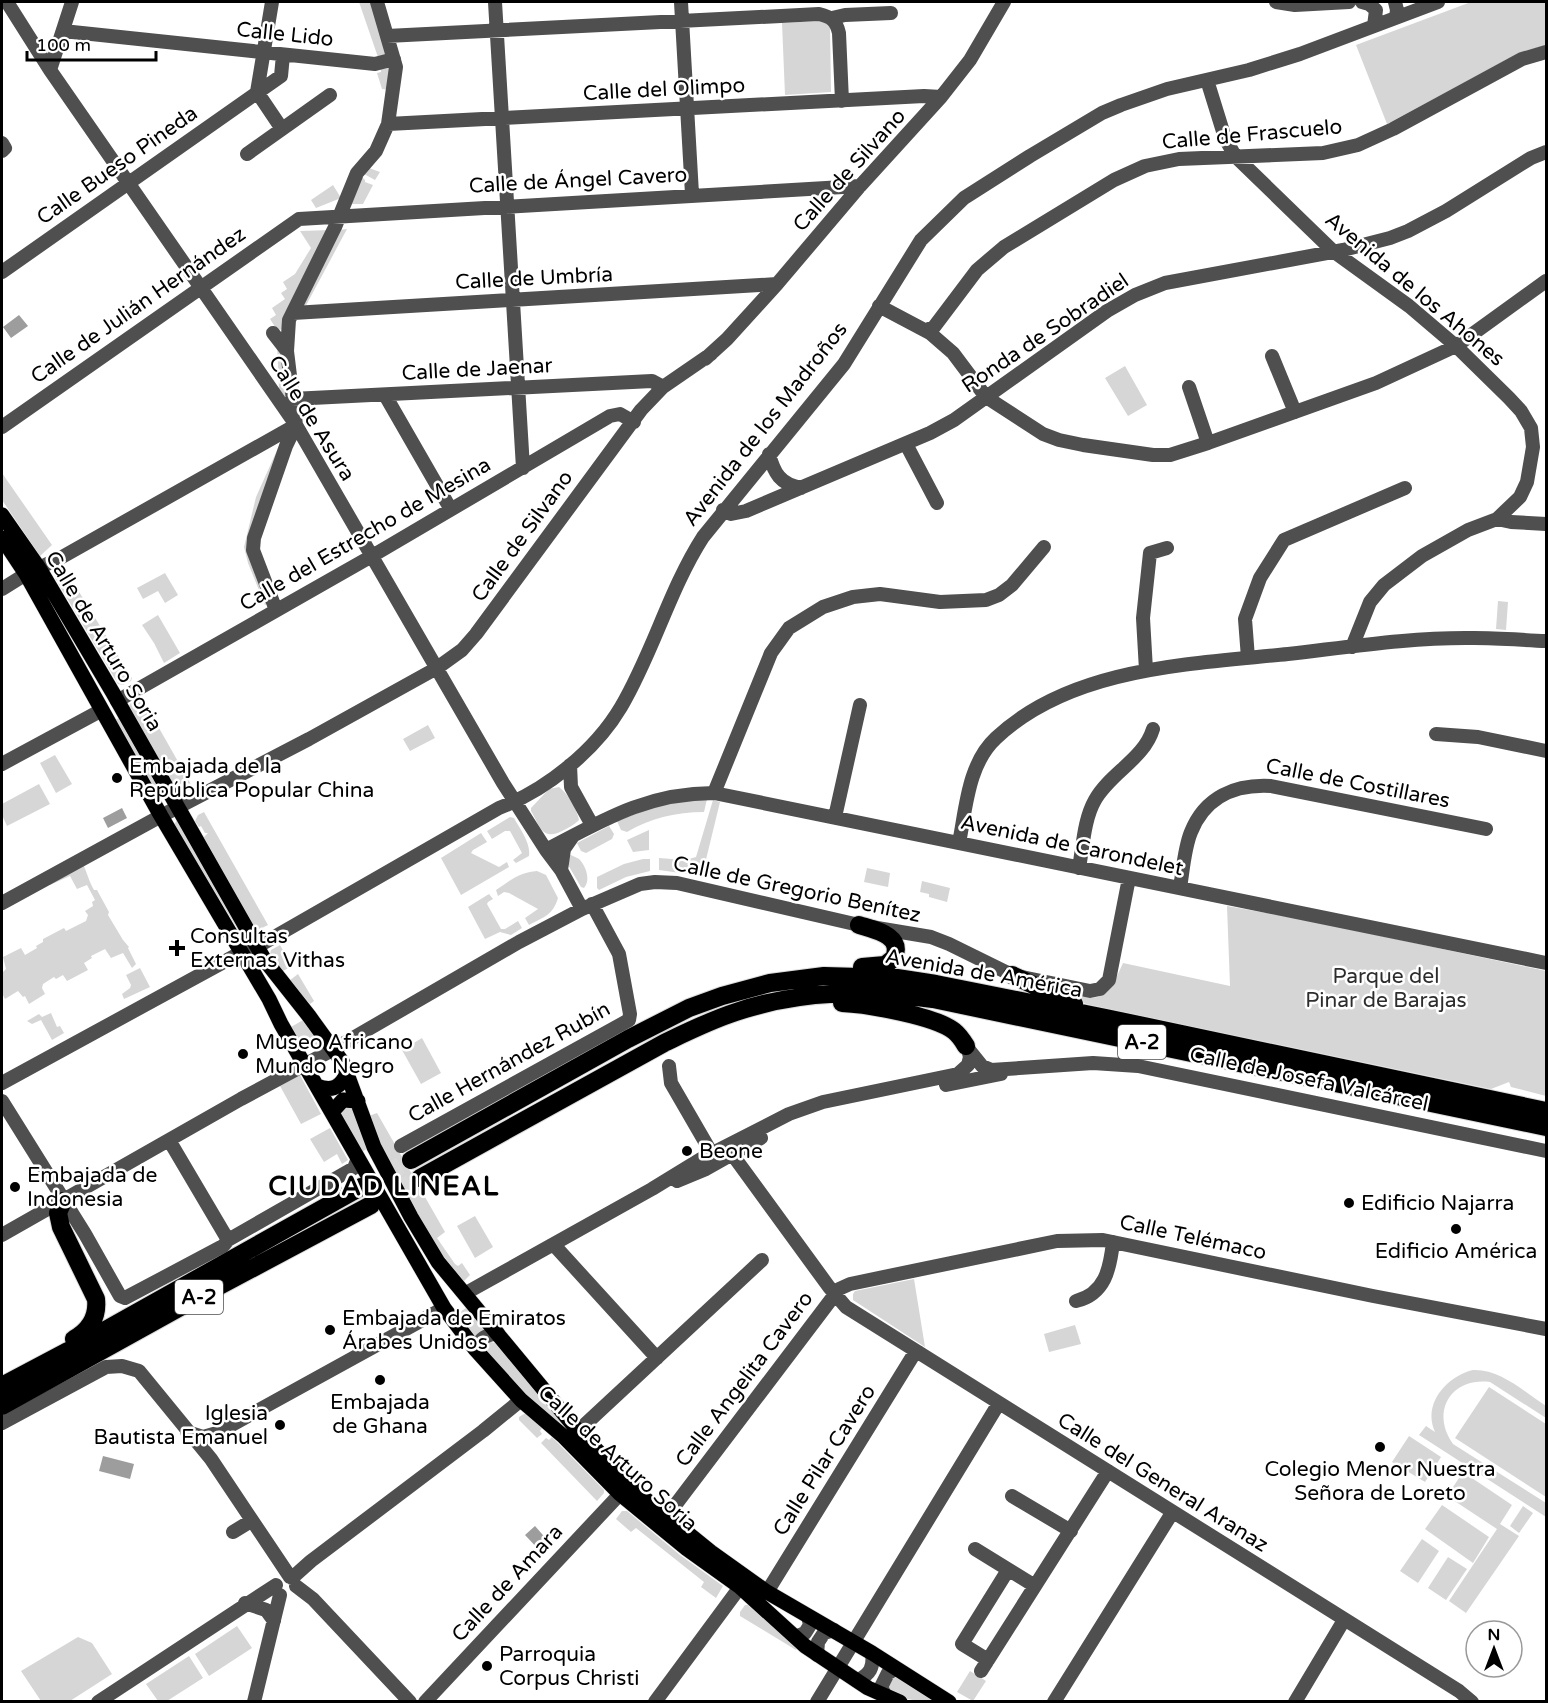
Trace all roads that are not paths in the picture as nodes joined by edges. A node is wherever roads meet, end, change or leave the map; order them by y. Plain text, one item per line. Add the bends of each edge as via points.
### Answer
1 (7, 2) edge
2 (72, 2) edge
3 (272, 2) edge
4 (377, 2) edge
5 (495, 2) edge
6 (681, 2) edge
7 (1004, 2) edge
8 (1276, 2) edge
9 (1349, 2) edge
10 (1362, 2) edge
11 (1395, 2) edge
12 (1438, 2) edge
13 (891, 13) dead end
14 (1396, 17) junction
15 (832, 18) junction
16 (682, 21) junction
17 (1374, 26) junction
18 (497, 29) junction
19 (63, 31) junction
20 (387, 36) junction
21 (1546, 52) edge
22 (264, 54) junction
23 (283, 55) junction
24 (394, 60) junction
25 (50, 70) junction
26 (1207, 80) junction
27 (257, 92) junction
28 (330, 95) dead end
29 (941, 98) junction
30 (842, 101) junction
31 (687, 108) junction
32 (502, 118) junction
33 (388, 124) junction
34 (282, 129) junction
35 (2, 143) edge
36 (2, 151) edge
37 (1546, 152) edge
38 (247, 154) dead end
39 (1235, 156) junction
40 (129, 183) junction
41 (860, 186) junction
42 (692, 194) junction
43 (507, 206) junction
44 (340, 216) junction
45 (299, 219) joint
46 (1333, 251) junction
47 (2, 272) edge
48 (1546, 281) edge
49 (777, 284) junction
50 (200, 287) junction
51 (513, 301) junction
52 (879, 306) junction
53 (292, 314) junction
54 (926, 330) junction
55 (273, 333) dead end
56 (1456, 346) junction
57 (287, 351) junction
58 (1272, 356) dead end
59 (518, 387) junction
60 (1189, 387) dead end
61 (663, 393) junction
62 (385, 395) junction
63 (986, 397) junction
64 (292, 399) junction
65 (1295, 412) junction
66 (634, 422) junction
67 (296, 425) junction
68 (2, 427) edge
69 (1208, 443) junction
70 (906, 444) junction
71 (769, 454) junction
72 (522, 468) junction
73 (1405, 488) dead end
74 (801, 489) junction
75 (937, 503) dead end
76 (450, 508) junction
77 (723, 510) junction
78 (2, 515) edge
79 (1497, 519) junction
80 (1546, 524) edge
81 (2, 538) edge
82 (1044, 547) dead end
83 (1167, 548) dead end
84 (372, 556) junction
85 (32, 571) junction
86 (2, 590) edge
87 (276, 610) junction
88 (1546, 641) edge
89 (1352, 647) junction
90 (1248, 658) junction
91 (436, 668) junction
92 (1146, 669) junction
93 (117, 701) junction
94 (860, 705) dead end
95 (102, 710) junction
96 (1153, 729) dead end
97 (1436, 734) dead end
98 (1546, 751) edge
99 (2, 764) edge
100 (570, 765) junction
101 (555, 776) junction
102 (571, 787) junction
103 (714, 793) junction
104 (516, 802) junction
105 (178, 808) junction
106 (162, 816) junction
107 (835, 817) junction
108 (592, 825) junction
109 (1486, 829) dead end
110 (573, 836) junction
111 (959, 843) junction
112 (546, 850) junction
113 (1079, 868) junction
114 (561, 870) junction
115 (1130, 878) junction
116 (1180, 888) junction
117 (2, 903) edge
118 (587, 907) junction
119 (859, 925) junction
120 (256, 946) junction
121 (242, 952) junction
122 (1546, 963) edge
123 (1012, 975) junction
124 (770, 983) junction
125 (282, 984) junction
126 (269, 999) junction
127 (629, 1010) joint
128 (735, 1012) junction
129 (1106, 1018) junction
130 (966, 1046) junction
131 (334, 1049) junction
132 (305, 1065) junction
133 (669, 1066) dead end
134 (1025, 1068) junction
135 (347, 1073) junction
136 (2, 1083) edge
137 (317, 1086) junction
138 (906, 1088) junction
139 (865, 1098) junction
140 (2, 1101) edge
141 (358, 1101) junction
142 (332, 1112) junction
143 (1546, 1112) edge
144 (785, 1120) junction
145 (1546, 1126) edge
146 (169, 1140) junction
147 (1546, 1150) edge
148 (406, 1153) joint
149 (732, 1154) junction
150 (358, 1158) junction
151 (715, 1158) junction
152 (420, 1178) tunnel mouth
153 (361, 1187) tunnel mouth
154 (63, 1201) junction
155 (371, 1205) tunnel mouth
156 (2, 1235) edge
157 (228, 1240) junction
158 (1113, 1242) junction
159 (554, 1245) junction
160 (762, 1260) dead end
161 (438, 1262) junction
162 (422, 1271) junction
163 (466, 1293) junction
164 (834, 1294) junction
165 (1076, 1301) dead end
166 (444, 1308) junction
167 (1546, 1329) edge
168 (498, 1333) junction
169 (475, 1349) junction
170 (918, 1352) junction
171 (657, 1358) junction
172 (9, 1382) edge
173 (520, 1400) junction
174 (999, 1403) junction
175 (2, 1406) edge
176 (2, 1423) edge
177 (187, 1431) junction
178 (578, 1431) junction
179 (217, 1433) junction
180 (211, 1459) junction
181 (1108, 1471) junction
182 (623, 1478) junction
183 (620, 1494) junction
184 (1012, 1496) dead end
185 (1172, 1512) junction
186 (664, 1515) junction
187 (251, 1521) junction
188 (1071, 1531) junction
189 (232, 1532) dead end
190 (975, 1549) dead end
191 (1008, 1570) junction
192 (284, 1585) junction
193 (1035, 1586) junction
194 (740, 1587) junction
195 (767, 1592) junction
196 (245, 1604) junction
197 (808, 1616) junction
198 (1344, 1620) junction
199 (274, 1621) junction
200 (834, 1630) junction
201 (795, 1637) junction
202 (853, 1642) junction
203 (872, 1653) junction
204 (817, 1654) junction
205 (837, 1668) junction
206 (896, 1669) junction
207 (857, 1681) junction
208 (885, 1695) junction
209 (945, 1700) edge
210 (98, 1701) edge
211 (254, 1701) edge
212 (410, 1701) edge
213 (424, 1701) edge
214 (655, 1701) edge
215 (817, 1701) edge
216 (900, 1701) edge
217 (1054, 1701) edge
218 (1295, 1701) edge
219 (1472, 1701) edge

1 - 25 street, Calle de Asura
2 - 19 street
3 - 22 street
4 - 20 street
5 - 18 street
6 - 16 street
7 - 29 street, Calle de Silvano via 970,60
8 - 9 street
10 - 17 street via 1377,10
11 - 14 street
12 - 14 street, Avenida de los Madroños
13 - 15 street
14 - 17 street, Avenida de los Madroños
15 - 16 street via 819,14
15 - 30 street via 839,33
16 - 18 street
16 - 31 street
17 - 26 street, Avenida de los Madroños via 1300,54
18 - 20 street
18 - 32 street
19 - 22 street, Calle Lido
19 - 25 street
20 - 24 street
21 - 39 street, Calle de Frascuelo via 1522,59 1358,145 1323,153
22 - 23 street, Calle Lido
22 - 27 street
23 - 24 street, Calle Lido via 375,64
23 - 27 street, Calle Bueso Pineda via 281,76
24 - 33 street
25 - 40 street, Calle de Asura
26 - 39 street, Avenida de los Ahones via 1225,138
26 - 52 street, Avenida de los Madroños via 1143,96 1102,113 971,193 921,240
27 - 34 street
27 - 40 street, Calle Bueso Pineda
28 - 34 street
29 - 30 street, Calle del Olimpo
29 - 41 street, Calle de Silvano
30 - 31 street, Calle del Olimpo
31 - 32 street, Calle del Olimpo
31 - 42 street
32 - 33 street, Calle del Olimpo
32 - 43 street
33 - 44 street via 376,152 357,173
34 - 38 street
35 - 36 street
37 - 46 street, Ronda de Sobradiel via 1408,231
39 - 46 street, Avenida de los Ahones
39 - 54 street, Calle de Frascuelo via 1159,162 1114,180 998,252 977,270 934,327
40 - 47 street, Calle Bueso Pineda
40 - 50 street, Calle de Asura
41 - 42 street, Calle de Ángel Cavero
41 - 49 street, Calle de Silvano
42 - 43 street, Calle de Ángel Cavero
43 - 44 street, Calle de Ángel Cavero
43 - 51 street
44 - 45 street, Calle de Ángel Cavero
44 - 53 street
45 - 50 street, Calle de Julián Hernández
46 - 56 street, Avenida de los Ahones
46 - 63 street, Ronda de Sobradiel via 1165,283 1135,295
48 - 56 street
49 - 51 street, Calle de Umbría
49 - 61 street, Calle de Silvano via 727,339
50 - 67 street, Calle de Asura
50 - 68 street, Calle de Julián Hernández
51 - 53 street, Calle de Umbría
51 - 59 street
52 - 54 street
52 - 71 street, Avenida de los Madroños via 839,371
53 - 57 street
54 - 63 street via 953,354
55 - 57 street
56 - 65 street via 1376,383
56 - 79 street, Avenida de los Ahones via 1521,411 1531,428 1533,447 1527,482 1520,497
57 - 64 street
58 - 65 street
59 - 61 street, Calle de Jaenar via 652,381
59 - 62 street, Calle de Jaenar
59 - 72 street
60 - 69 street
61 - 66 street, Calle de Silvano
62 - 64 street, Calle de Jaenar
62 - 76 street
63 - 69 street via 1027,425 1059,440 1170,455
63 - 70 street, Ronda de Sobradiel via 954,420
64 - 67 street
65 - 69 street
66 - 72 street, Calle del Estrecho de Mesina via 620,414 610,416
66 - 91 street, Calle de Silvano via 476,634 462,650
67 - 84 street, Calle de Asura
67 - 85 street
67 - 87 street via 254,538 253,550
70 - 74 street, Ronda de Sobradiel
70 - 75 street
71 - 74 street via 778,478
71 - 77 street, Avenida de los Madroños
72 - 76 street, Calle del Estrecho de Mesina
73 - 90 street via 1284,540 1260,578 1245,619
74 - 77 street, Ronda de Sobradiel via 737,514
76 - 84 street, Calle del Estrecho de Mesina
77 - 100 street, Avenida de los Madroños via 684,568 622,706
78 - 85 main road, Calle de Arturo Soria
79 - 80 street
79 - 89 street, Avenida de los Ahones via 1422,556 1384,585 1370,602
81 - 85 main road, Calle de Arturo Soria
82 - 103 street via 1012,585 986,600 940,602 880,594 853,597 823,607 789,628 771,652
83 - 92 street via 1150,553 1143,618
84 - 87 street, Calle del Estrecho de Mesina
84 - 91 street, Calle de Asura
85 - 86 street
85 - 93 main road, Calle de Arturo Soria
85 - 95 main road, Calle de Arturo Soria
87 - 93 street, Calle del Estrecho de Mesina
88 - 89 street via 1473,638
89 - 90 street
90 - 92 street
91 - 104 street, Calle de Asura
91 - 105 street, Calle de Silvano
92 - 111 street via 1053,699 995,738 975,772
93 - 105 main road, Calle de Arturo Soria
94 - 107 street
95 - 99 street
95 - 106 main road, Calle de Arturo Soria
96 - 113 street via 1144,748 1095,800
97 - 98 street via 1478,737
100 - 101 street, Avenida de los Madroños
100 - 102 street
101 - 102 street
101 - 104 street, Avenida de los Madroños
102 - 108 street
103 - 107 street, Avenida de Carondelet
103 - 108 street, Avenida de Carondelet via 653,800
104 - 112 street, Calle de Asura
104 - 120 street, Avenida de los Madroños
105 - 106 street, Calle de Silvano
105 - 120 main road, Calle de Arturo Soria
106 - 117 street, Calle de Silvano
106 - 121 main road, Calle de Arturo Soria
107 - 111 street, Avenida de Carondelet
108 - 110 street, Avenida de Carondelet
109 - 116 street, Calle de Costillares via 1251,785 1222,795 1201,816 1191,833
110 - 112 street, Avenida de Carondelet
110 - 114 street via 564,849
111 - 113 street, Avenida de Carondelet
112 - 114 street, Calle de Asura
113 - 115 street, Avenida de Carondelet
114 - 118 street, Calle de Asura
115 - 116 street, Avenida de Carondelet
115 - 123 street, Calle de Gregorio Benítez via 1111,974 1103,987 1090,991
116 - 122 street, Avenida de Carondelet
118 - 119 street, Calle de Gregorio Benítez via 632,887 668,882
118 - 127 street, Calle de Asura via 619,954
118 - 131 street, Calle de Gregorio Benítez
119 - 123 street, Calle de Gregorio Benítez via 941,940
119 - 124 highway via 891,938 896,954 890,962 805,972
120 - 121 street
120 - 125 main road, Calle de Arturo Soria
121 - 126 main road, Calle de Arturo Soria
121 - 136 street
123 - 129 highway
124 - 129 highway, Avenida de América / A-2 via 824,976 897,978
124 - 148 highway, Avenida de América / A-2 via 689,1008
125 - 126 main road via 280,993
125 - 131 main road, Calle de Arturo Soria
126 - 132 main road, Calle de Arturo Soria
127 - 148 street, Calle Hernández Rubín via 627,1021
128 - 130 highway via 833,1003 861,1005 940,1024 955,1032
128 - 145 highway, Avenida de América / A-2 via 829,993 933,999
128 - 152 highway, Avenida de América / A-2 via 664,1043
129 - 143 highway, Avenida de América / A-2
130 - 134 street, Calle de Josefa Valcárcel via 986,1069
130 - 138 street, Calle de Josefa Valcárcel via 969,1062 962,1072
131 - 132 street
131 - 135 main road, Calle de Arturo Soria
132 - 137 main road, Calle de Arturo Soria
132 - 146 street
133 - 151 street via 671,1083
134 - 138 street, Calle de Josefa Valcárcel
134 - 147 street, Calle de Josefa Valcárcel via 1093,1063 1138,1066
135 - 137 main road via 340,1085 331,1089
135 - 141 main road, Calle de Arturo Soria
137 - 142 main road, Calle de Arturo Soria
138 - 139 street, Calle de Josefa Valcárcel
138 - 139 street, Calle de Josefa Valcárcel
139 - 144 street, Calle de Josefa Valcárcel
139 - 144 street, Calle de Josefa Valcárcel via 821,1103
140 - 154 street
141 - 142 main road via 343,1100
141 - 161 main road, Calle de Arturo Soria via 374,1147
142 - 150 main road, Calle de Arturo Soria
144 - 149 street, Calle de Josefa Valcárcel
144 - 151 street, Calle de Josefa Valcárcel
146 - 154 street
146 - 157 street
149 - 151 street, Calle de Josefa Valcárcel
149 - 164 street, Calle del General Aranaz
150 - 157 street via 354,1168
150 - 162 main road, Calle de Arturo Soria
151 - 159 street, Calle de Josefa Valcárcel via 690,1176 652,1190
153 - 172 highway, A-2
154 - 156 street
154 - 157 street via 120,1296 125,1298
154 - 172 highway via 58,1213 96,1299 95,1317 81,1335 34,1361
155 - 175 highway, A-2
158 - 164 street, Calle Telémaco via 1057,1240 850,1284
158 - 165 street via 1099,1289
158 - 167 street, Calle Telémaco
159 - 163 street, Calle de Josefa Valcárcel
159 - 171 street
160 - 171 street
161 - 162 street
161 - 163 main road, Calle de Arturo Soria
162 - 166 main road, Calle de Arturo Soria
163 - 166 main road
163 - 168 main road, Calle de Arturo Soria
164 - 170 street, Calle del General Aranaz via 846,1307
164 - 186 street, Calle Angelita Cavero via 674,1508
166 - 169 main road, Calle de Arturo Soria
166 - 179 street
168 - 169 street via 479,1340
168 - 178 main road, Calle de Arturo Soria
169 - 173 main road, Calle de Arturo Soria
170 - 174 street, Calle del General Aranaz
170 - 195 street, Calle Pilar Cavero
171 - 178 street
173 - 183 main road, Calle de Arturo Soria via 563,1436
173 - 192 street
174 - 181 street, Calle del General Aranaz
174 - 202 street
176 - 177 street via 106,1367 122,1366 139,1371
177 - 179 street via 203,1437
177 - 180 street
178 - 182 main road, Calle de Arturo Soria
179 - 180 street via 209,1447
180 - 187 street
181 - 185 street, Calle del General Aranaz
181 - 188 street
182 - 183 street
182 - 186 main road, Calle de Arturo Soria
183 - 194 main road, Calle de Arturo Soria
183 - 213 street, Calle de Amara
184 - 188 street
185 - 198 street, Calle del General Aranaz
185 - 217 street
186 - 195 main road, Calle de Arturo Soria
187 - 189 street
187 - 192 street via 275,1558
188 - 193 street
190 - 191 street
191 - 193 street
191 - 193 street via 962,1644 984,1665
192 - 196 street
192 - 199 street
192 - 212 street via 313,1599
194 - 201 main road, Calle de Arturo Soria
194 - 214 street
195 - 197 main road, Calle de Arturo Soria
196 - 199 street via 266,1610
196 - 210 street
197 - 200 main road, Calle de Arturo Soria
197 - 201 street via 810,1625 805,1633
198 - 218 street
198 - 219 street, Calle del General Aranaz
199 - 211 street
200 - 202 main road, Calle de Arturo Soria
200 - 204 street via 824,1633
201 - 204 main road, Calle de Arturo Soria
202 - 203 main road, Calle de Arturo Soria
202 - 205 street
203 - 206 main road, Calle de Arturo Soria
203 - 207 street via 873,1665 867,1676
204 - 205 main road, Calle de Arturo Soria
205 - 207 main road, Calle de Arturo Soria
205 - 215 street
206 - 208 street via 888,1673 881,1686
206 - 209 main road, Calle de Arturo Soria
207 - 208 main road, Calle de Arturo Soria
208 - 216 main road, Calle de Arturo Soria

